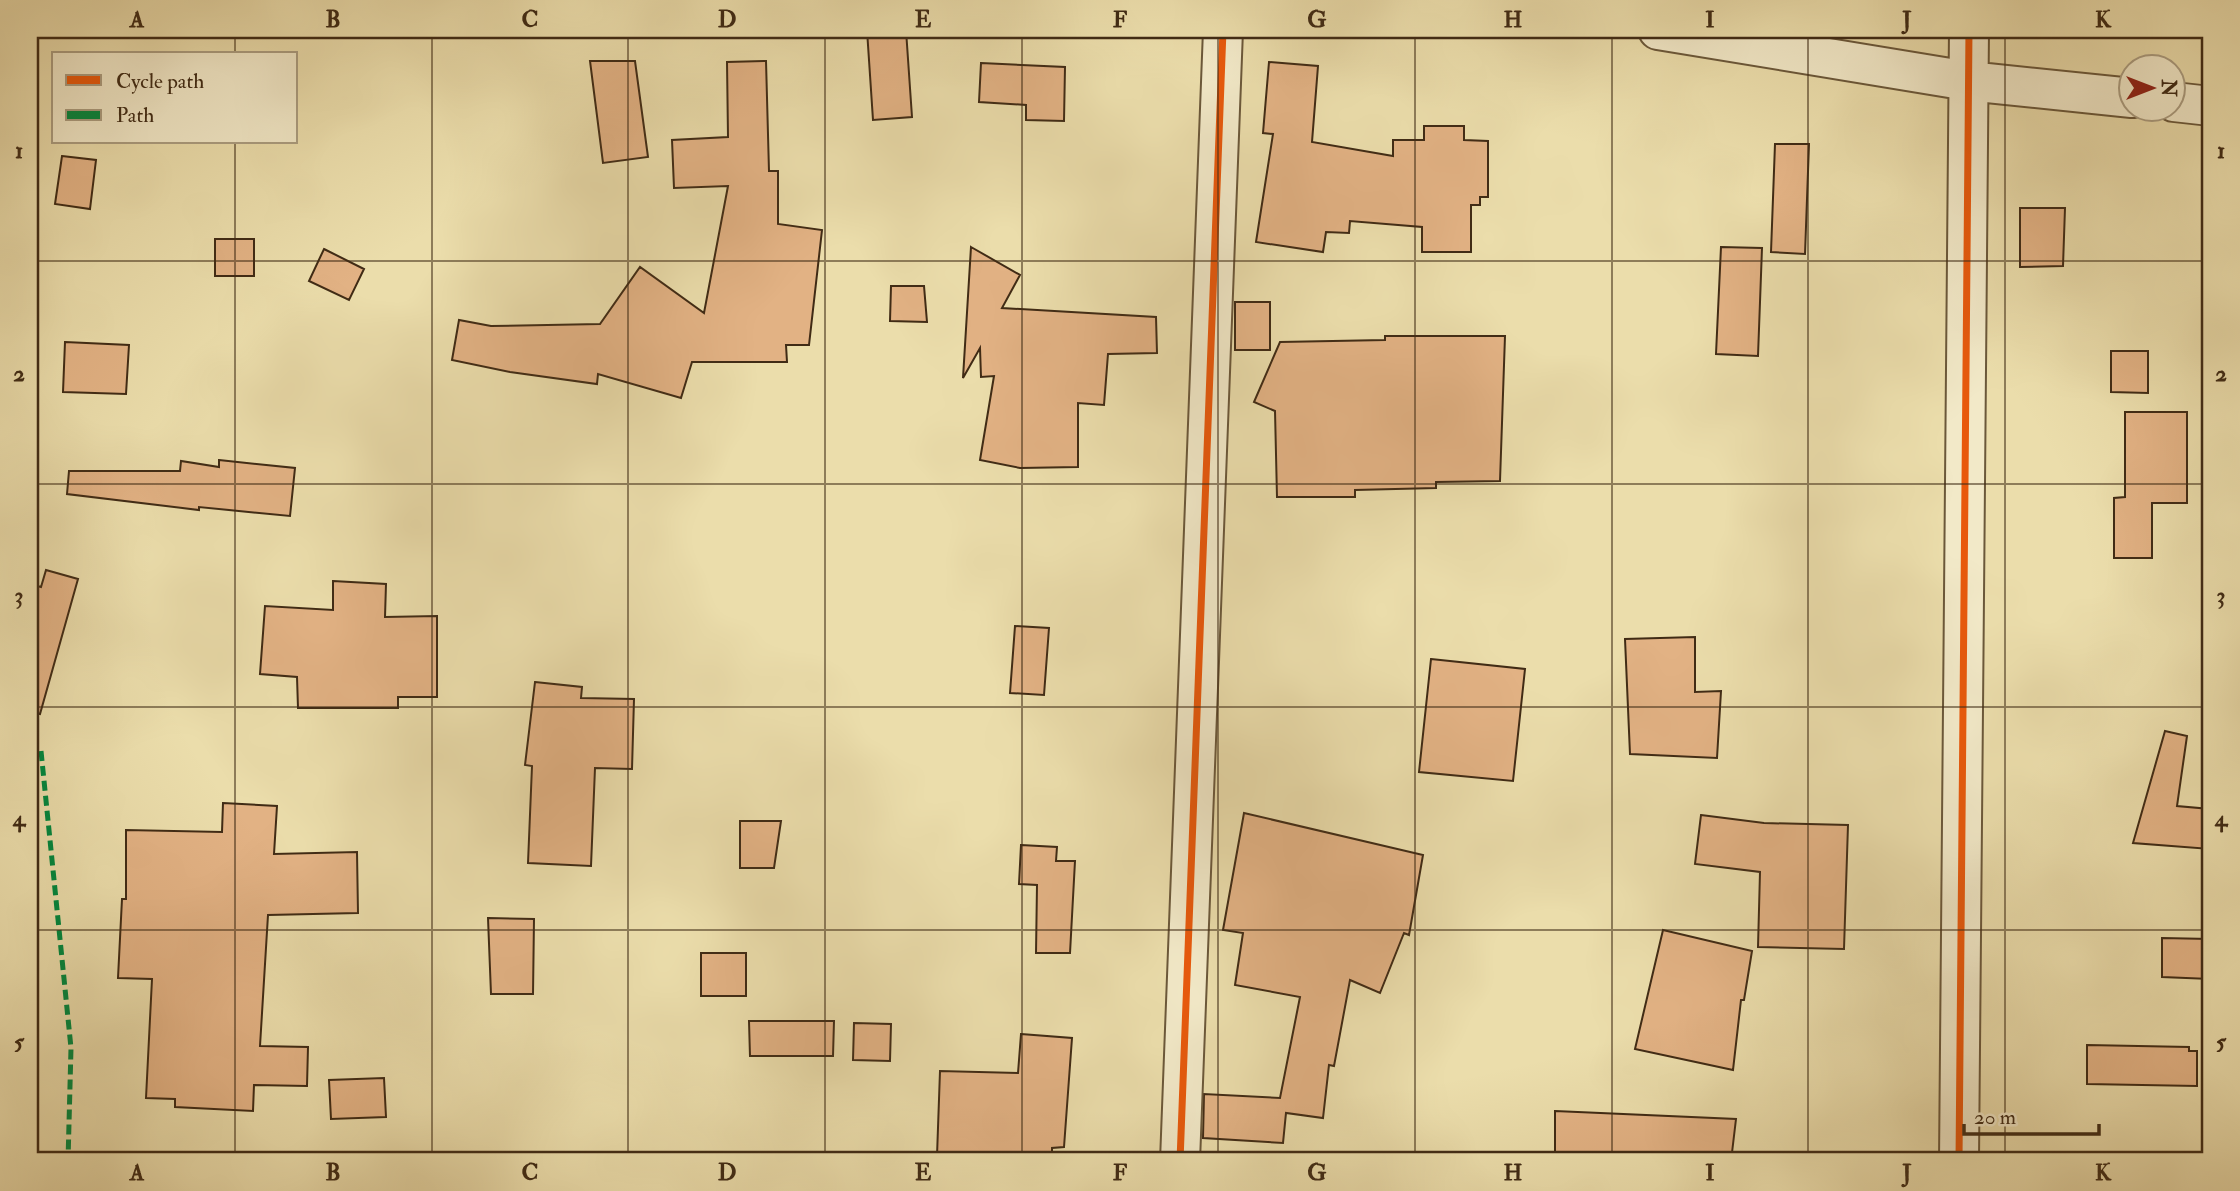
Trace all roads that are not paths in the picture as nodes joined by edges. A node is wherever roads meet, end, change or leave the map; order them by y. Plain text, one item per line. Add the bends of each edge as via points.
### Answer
1 (1223, 30) edge
2 (1658, 30) edge
3 (1969, 30) edge
4 (1968, 81) junction
5 (2118, 97) edge
6 (2188, 104) edge
7 (2210, 106) edge
8 (1180, 1161) edge
9 (1959, 1161) edge

1 - 8 street
2 - 4 street
3 - 4 street
4 - 5 street
4 - 9 street
6 - 7 street

